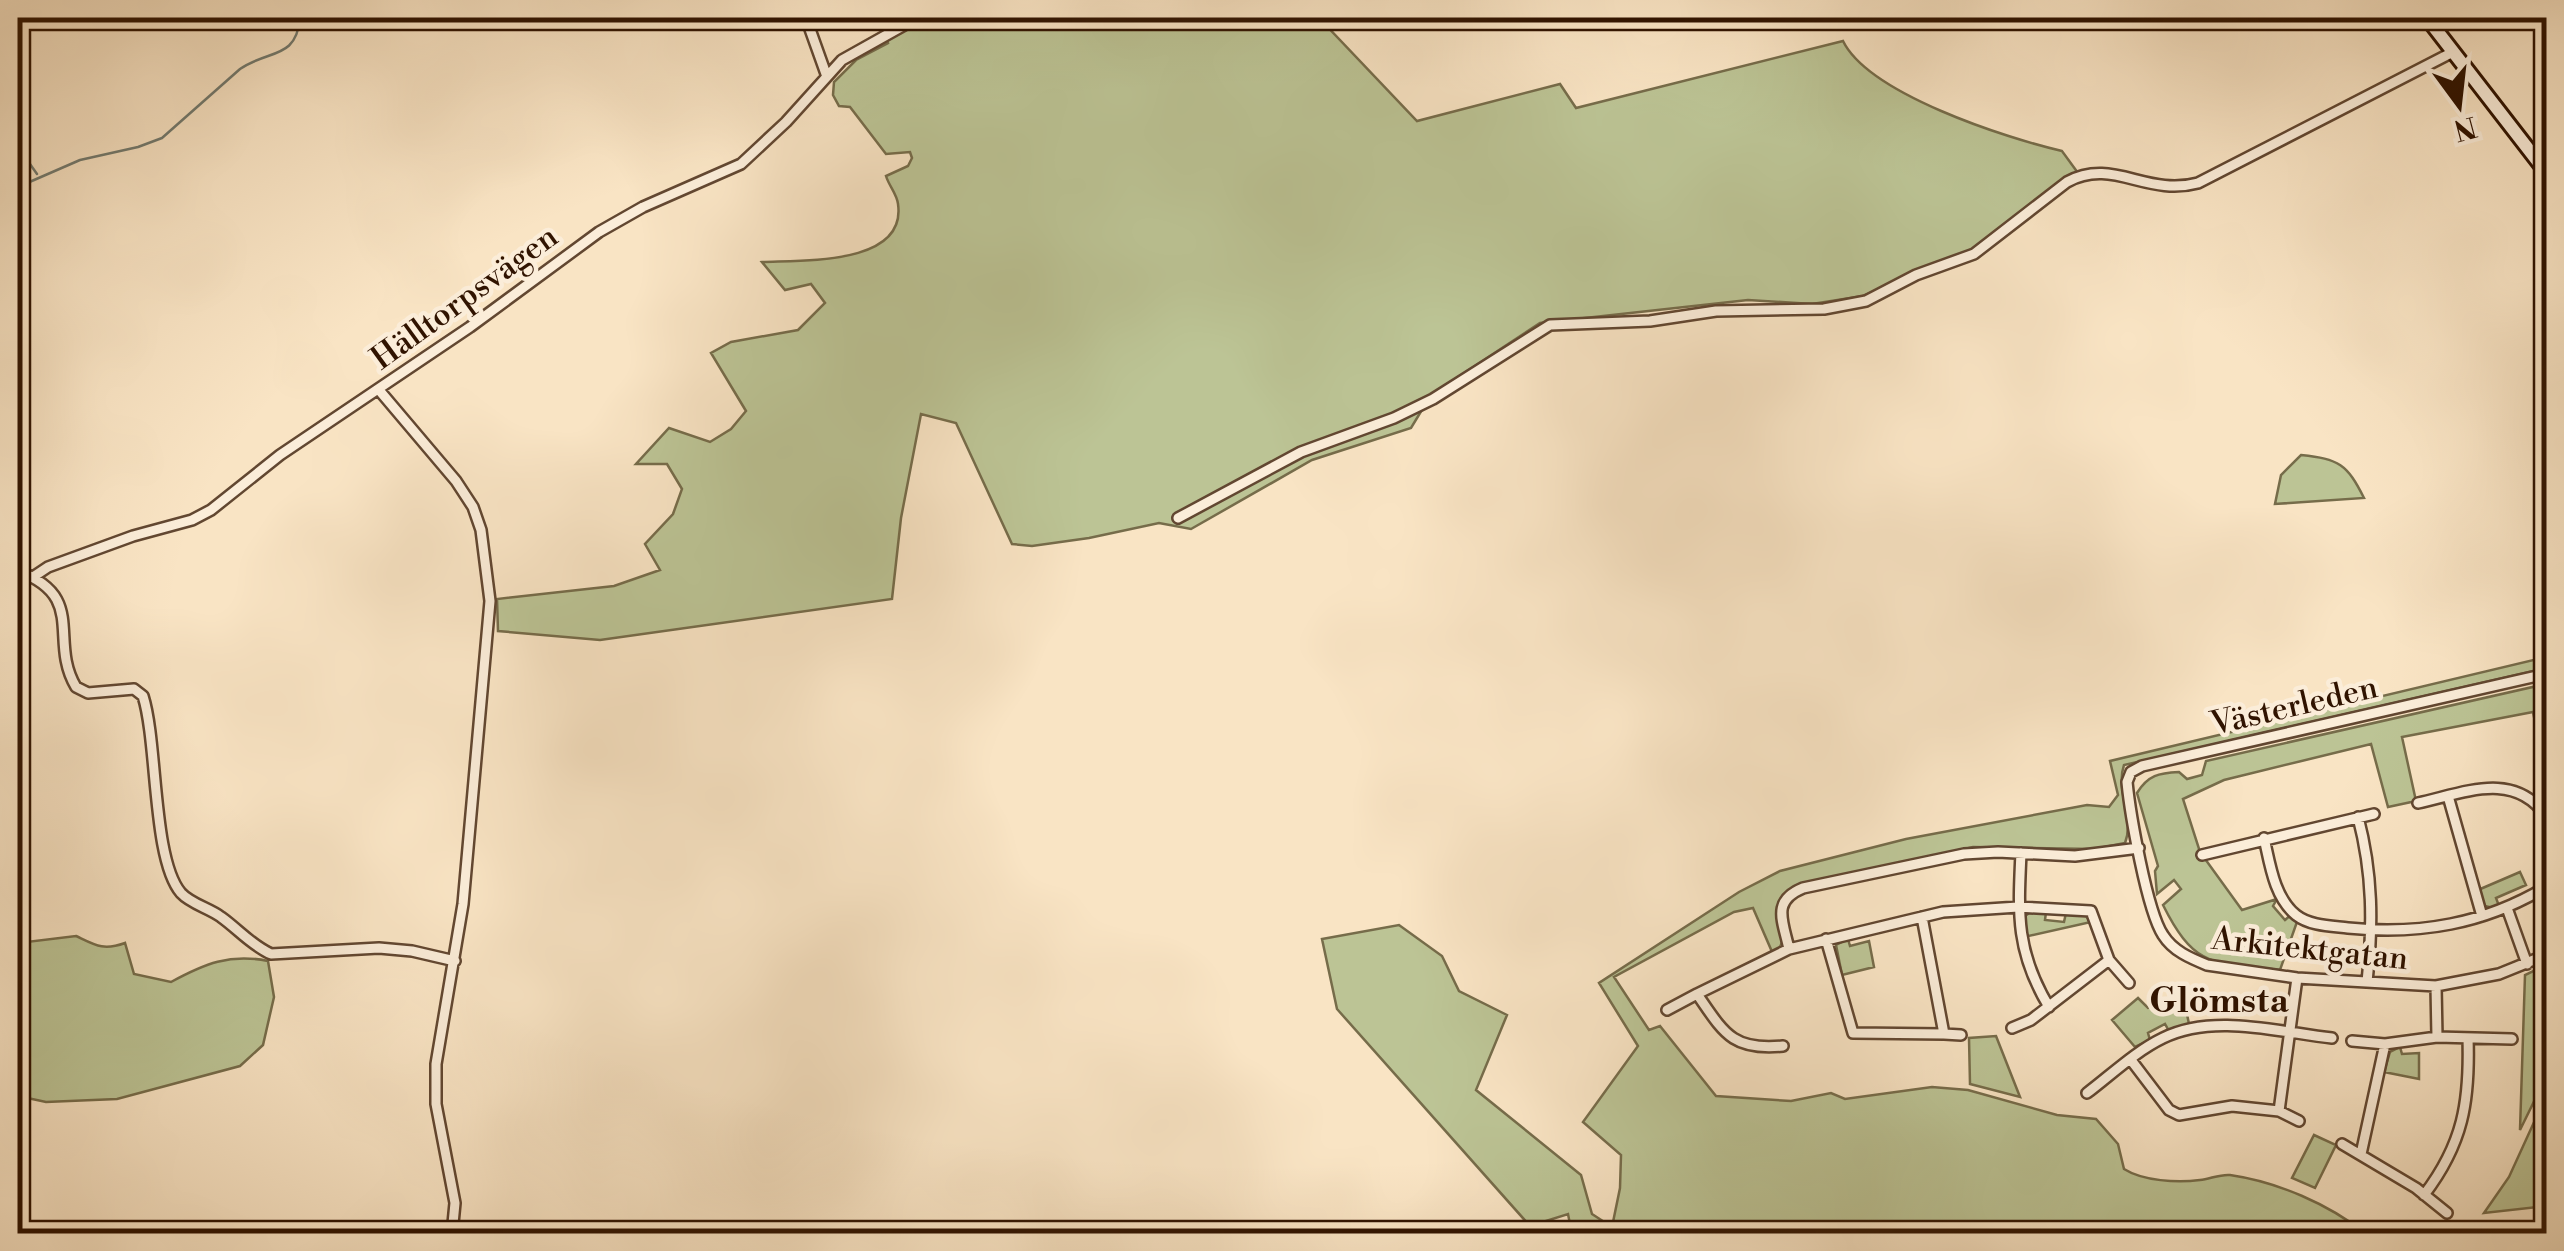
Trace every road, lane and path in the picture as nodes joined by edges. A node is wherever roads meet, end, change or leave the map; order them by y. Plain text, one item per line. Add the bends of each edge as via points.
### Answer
1 (806, 18) edge
2 (917, 18) edge
3 (2426, 18) edge
4 (2453, 52) junction
5 (826, 74) junction
6 (2546, 172) edge
7 (379, 390) junction
8 (1178, 518) dead end
9 (18, 571) edge
10 (32, 576) junction
11 (2546, 674) edge
12 (2448, 796) junction
13 (2418, 803) dead end
14 (2374, 814) dead end
15 (2546, 816) edge
16 (2358, 818) junction
17 (2264, 838) junction
18 (2138, 848) junction
19 (2021, 853) junction
20 (2202, 855) dead end
21 (2546, 887) edge
22 (2018, 907) junction
23 (2508, 908) junction
24 (1922, 916) junction
25 (2482, 916) junction
26 (2372, 930) junction
27 (1826, 940) junction
28 (1789, 949) junction
29 (2546, 955) edge
30 (2110, 960) junction
31 (455, 961) junction
32 (2526, 964) junction
33 (2296, 978) junction
34 (2367, 982) junction
35 (2129, 983) dead end
36 (2436, 986) junction
37 (1696, 994) junction
38 (2050, 1006) junction
39 (1667, 1010) dead end
40 (2012, 1028) dead end
41 (1944, 1034) junction
42 (1961, 1034) dead end
43 (2289, 1034) junction
44 (2437, 1036) junction
45 (2332, 1038) dead end
46 (2468, 1038) junction
47 (2512, 1039) dead end
48 (2352, 1041) dead end
49 (2385, 1044) junction
50 (1783, 1046) dead end
51 (2131, 1060) junction
52 (2088, 1093) dead end
53 (2279, 1111) junction
54 (2299, 1121) dead end
55 (2342, 1144) dead end
56 (2362, 1154) junction
57 (2424, 1195) junction
58 (2446, 1214) dead end
59 (452, 1234) edge

1 - 5 street
2 - 5 street, Hälltorpsvägen
3 - 4 main road
4 - 6 main road
4 - 8 street via 2198,183 2162,188 2084,173 1974,254 1866,301 1550,326 1432,399 1300,452
5 - 7 street, Hälltorpsvägen via 741,164 599,232
7 - 10 street, Hälltorpsvägen via 201,516
7 - 31 street via 468,499 486,567 490,630
9 - 10 street
10 - 31 street via 60,602 76,687 134,688 143,696 166,855 188,899 270,954 380,948
11 - 18 street, Västerleden via 2142,766 2127,782
12 - 13 street
12 - 15 street via 2507,787
12 - 25 street
14 - 16 street
16 - 17 street
16 - 26 street via 2372,884
17 - 20 street
17 - 26 street via 2277,887 2296,915 2325,926
18 - 19 street via 2075,856
18 - 33 street, Arkitektgatan via 2156,921 2183,955 2207,965
19 - 22 street
19 - 28 street via 1948,856 1793,892 1782,909
21 - 23 street
22 - 24 street
22 - 30 street via 2091,911
22 - 38 street via 2025,958
23 - 25 street
23 - 32 street
24 - 27 street
24 - 41 street
25 - 26 street via 2429,929
26 - 34 street
27 - 28 street
27 - 41 street via 1852,1033
28 - 37 street
29 - 32 street, Arkitektgatan
30 - 35 street
30 - 38 street
31 - 59 street via 434,1090 454,1203
32 - 36 street, Arkitektgatan
33 - 34 street, Arkitektgatan
33 - 43 street
34 - 36 street, Arkitektgatan
36 - 44 street
37 - 39 street
37 - 50 street via 1737,1042
38 - 40 street
41 - 42 street
43 - 45 street
43 - 51 street via 2192,1028
43 - 53 street
44 - 46 street
44 - 49 street
46 - 47 street
46 - 57 street via 2464,1120 2450,1159
48 - 49 street
49 - 56 street
51 - 52 street
51 - 53 street via 2179,1116 2232,1106
53 - 54 street
55 - 56 street
56 - 57 street
57 - 58 street

